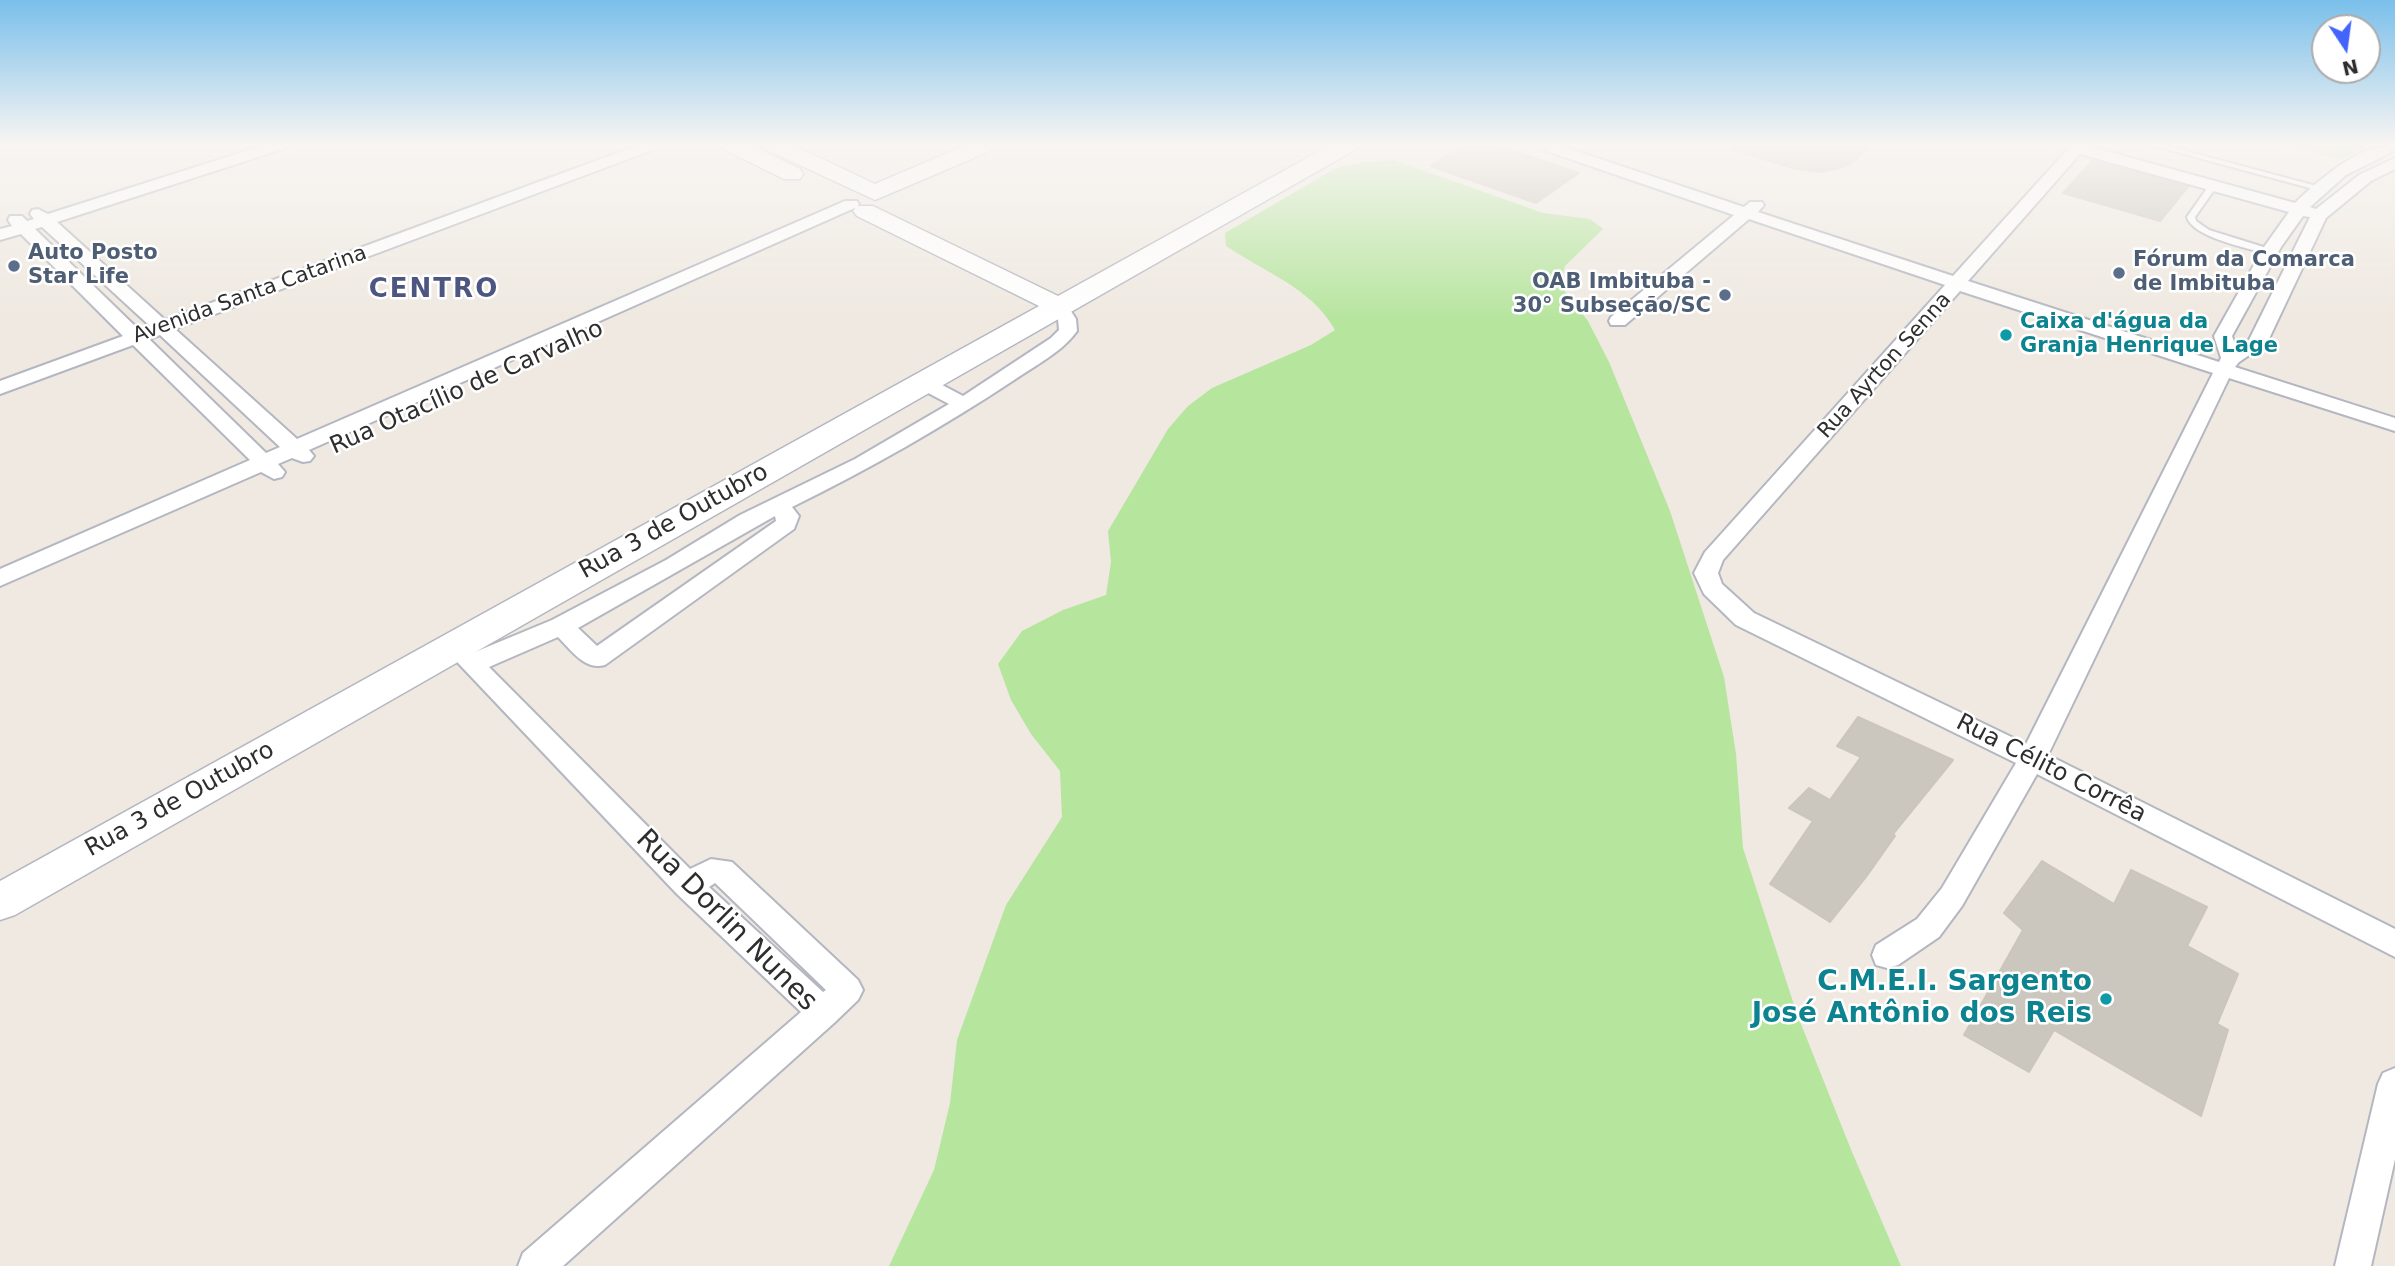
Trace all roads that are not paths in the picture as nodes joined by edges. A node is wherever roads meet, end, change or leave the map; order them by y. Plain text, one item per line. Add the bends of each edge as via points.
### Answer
1 (89, 202) edge
2 (479, 202) edge
3 (870, 202) junction
4 (1244, 202) edge
5 (1730, 202) edge
6 (2031, 202) edge
7 (2202, 202) edge
8 (2272, 202) edge
9 (2305, 202) edge
10 (2335, 202) edge
11 (1751, 209) junction
12 (2297, 209) junction
13 (2319, 215) junction
14 (42, 217) junction
15 (13, 225) edge
16 (0, 235) edge
17 (983, 245) junction
18 (0, 246) edge
19 (2270, 252) junction
20 (960, 257) junction
21 (88, 259) junction
22 (63, 268) junction
23 (1963, 278) junction
24 (1070, 299) junction
25 (1618, 321) dead end
26 (156, 322) junction
27 (129, 332) junction
28 (2228, 364) junction
29 (0, 370) edge
30 (922, 382) junction
31 (0, 388) edge
32 (964, 404) junction
33 (2395, 412) edge
34 (2395, 425) edge
35 (300, 454) junction
36 (269, 467) junction
37 (778, 505) junction
38 (0, 578) edge
39 (1712, 588) joint
40 (561, 626) junction
41 (463, 655) junction
42 (2032, 759) junction
43 (0, 901) edge
44 (2395, 944) edge
45 (1887, 954) dead end
46 (2395, 1084) edge
47 (536, 1266) edge
48 (2353, 1266) edge

1 - 14 street
2 - 26 street, Avenida Santa Catarina
3 - 17 main road
3 - 20 main road
3 - 35 street, Rua Otacílio de Carvalho
4 - 24 main road, Rua 3 de Outubro
5 - 11 street
6 - 23 street, Rua Ayrton Senna
7 - 19 lane via 2192,222 2206,232
8 - 12 street
9 - 12 street
10 - 13 street
11 - 23 street
11 - 25 street
12 - 13 street
12 - 19 street
13 - 28 street via 2257,343
14 - 15 street
14 - 21 street
15 - 16 street
15 - 18 street
15 - 22 street
17 - 20 main road
17 - 24 main road
19 - 28 street via 2223,336
20 - 24 main road
21 - 22 street
21 - 26 street
22 - 27 street
23 - 28 street
23 - 39 street, Rua Ayrton Senna via 1713,557 1706,573
24 - 30 main road, Rua 3 de Outubro
24 - 32 street via 1068,331 1058,342
26 - 27 street, Avenida Santa Catarina
26 - 35 street
27 - 29 street, Avenida Santa Catarina
27 - 31 street, Avenida Santa Catarina
27 - 36 street
28 - 33 street
28 - 34 street
28 - 42 street
30 - 32 street
30 - 41 main road, Rua 3 de Outubro
32 - 37 street via 863,464
35 - 36 street, Rua Otacílio de Carvalho
36 - 38 street, Rua Otacílio de Carvalho via 135,537 64,550
37 - 40 street
37 - 40 street via 788,516 786,524 596,659
39 - 42 street, Rua Célito Corrêa via 1745,619
40 - 41 street
41 - 43 main road, Rua 3 de Outubro
41 - 47 street, Rua Dorlin Nunes via 687,885 823,1013
42 - 44 street, Rua Célito Corrêa
42 - 45 street via 1952,897 1928,928
46 - 48 street

